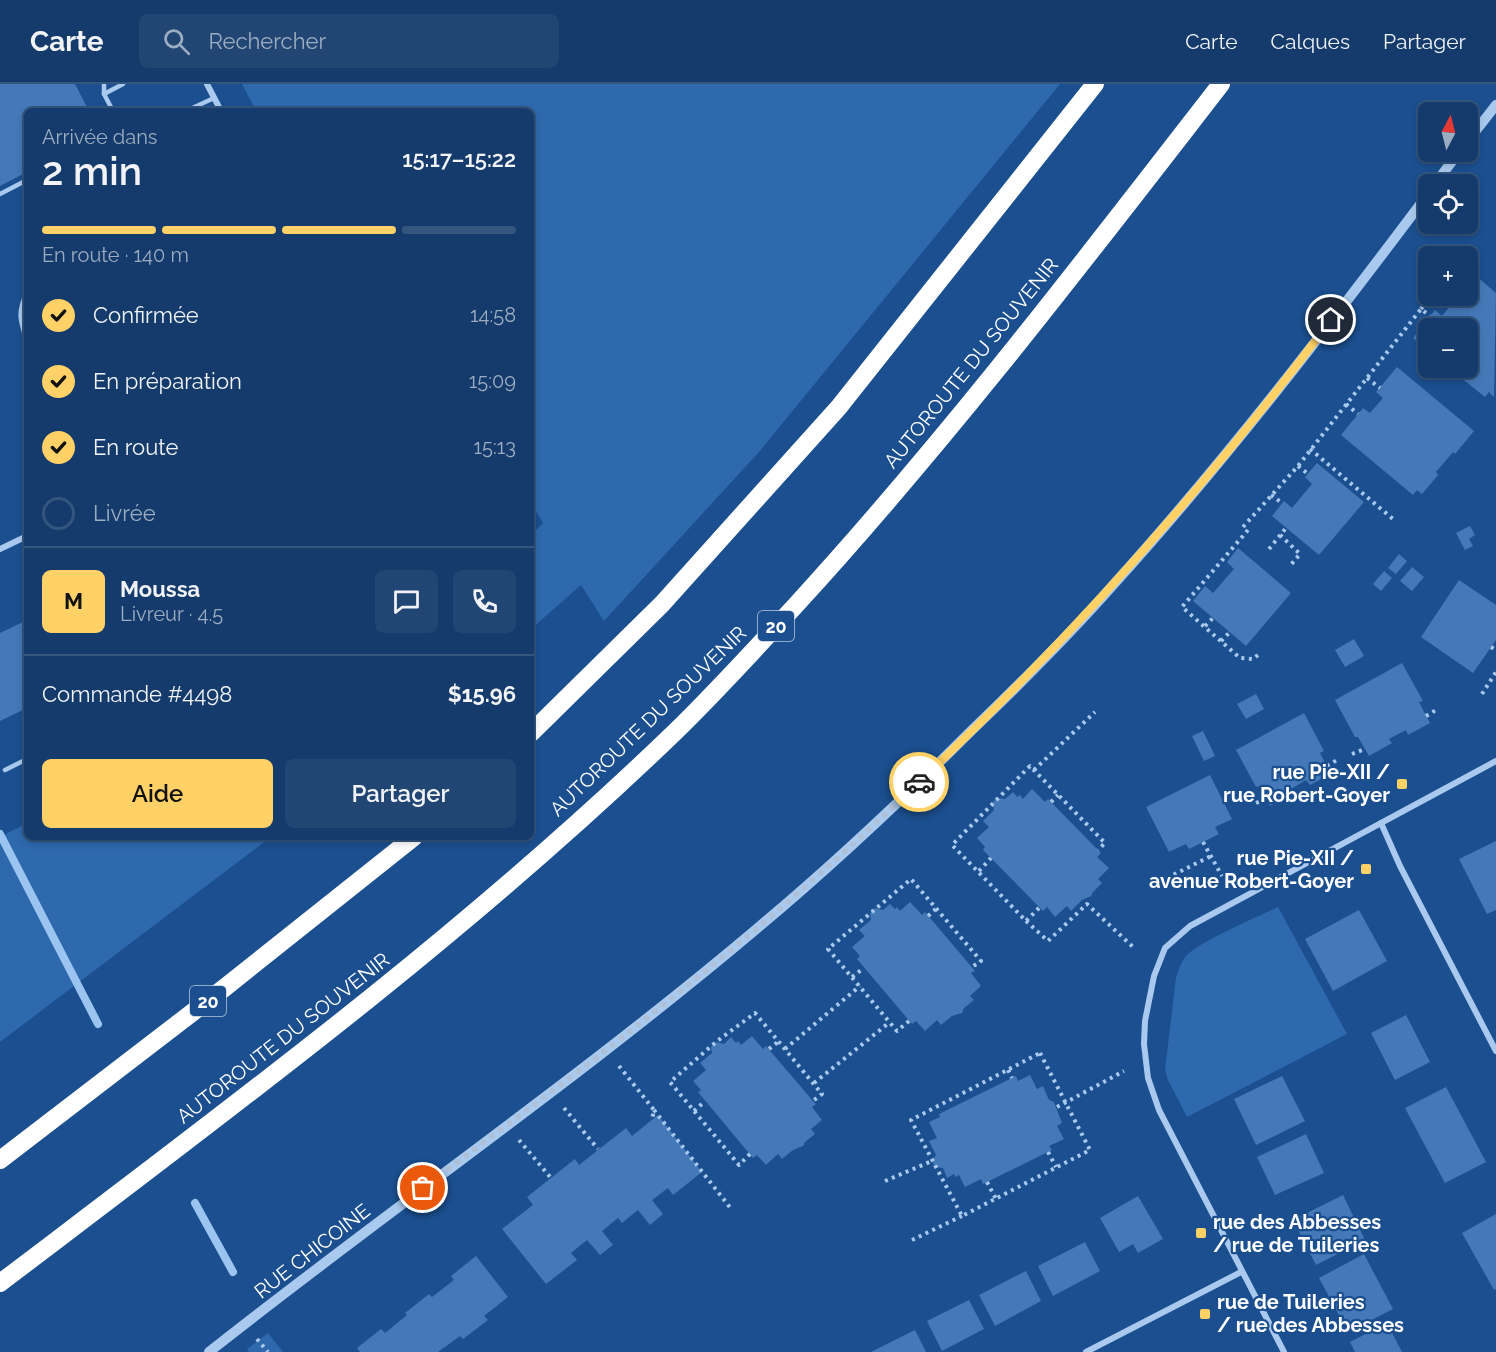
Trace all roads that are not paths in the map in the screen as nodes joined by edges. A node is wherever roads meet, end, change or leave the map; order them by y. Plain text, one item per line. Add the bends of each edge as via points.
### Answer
1 (104, 84) edge
2 (123, 84) edge
3 (207, 84) edge
4 (1095, 84) edge
5 (1221, 84) edge
6 (104, 94) junction
7 (214, 98) junction
8 (1496, 105) edge
9 (111, 108) edge
10 (192, 108) edge
11 (219, 108) edge
12 (1478, 128) edge
13 (24, 182) edge
14 (0, 194) edge
15 (1418, 207) edge
16 (24, 298) edge
17 (24, 332) edge
18 (24, 537) edge
19 (0, 549) edge
20 (534, 730) edge
21 (24, 760) edge
22 (1496, 761) edge
23 (5, 770) dead end
24 (1381, 823) junction
25 (410, 840) edge
26 (1496, 1051) edge
27 (0, 1161) edge
28 (1241, 1272) junction
29 (0, 1283) edge
30 (209, 1352) edge
31 (1086, 1352) edge
32 (1284, 1352) edge

1 - 6 lane
2 - 6 lane
3 - 7 street
4 - 20 highway via 831,416 662,604
5 - 29 highway, AUTOROUTE DU SOUVENIR / 20 via 920,465 676,731 423,957
6 - 9 lane
7 - 10 lane
7 - 11 street
8 - 12 street
13 - 14 lane
15 - 30 street, RUE CHICOINE via 1170,520 1074,628 937,766 757,929 647,1018
16 - 17 lane via 20,307
18 - 19 street
21 - 23 lane
22 - 24 street
24 - 26 street
24 - 28 street via 1190,926 1165,948 1158,962 1148,1000 1144,1044 1148,1078 1160,1110
25 - 27 highway, 20
28 - 31 street
28 - 32 street

